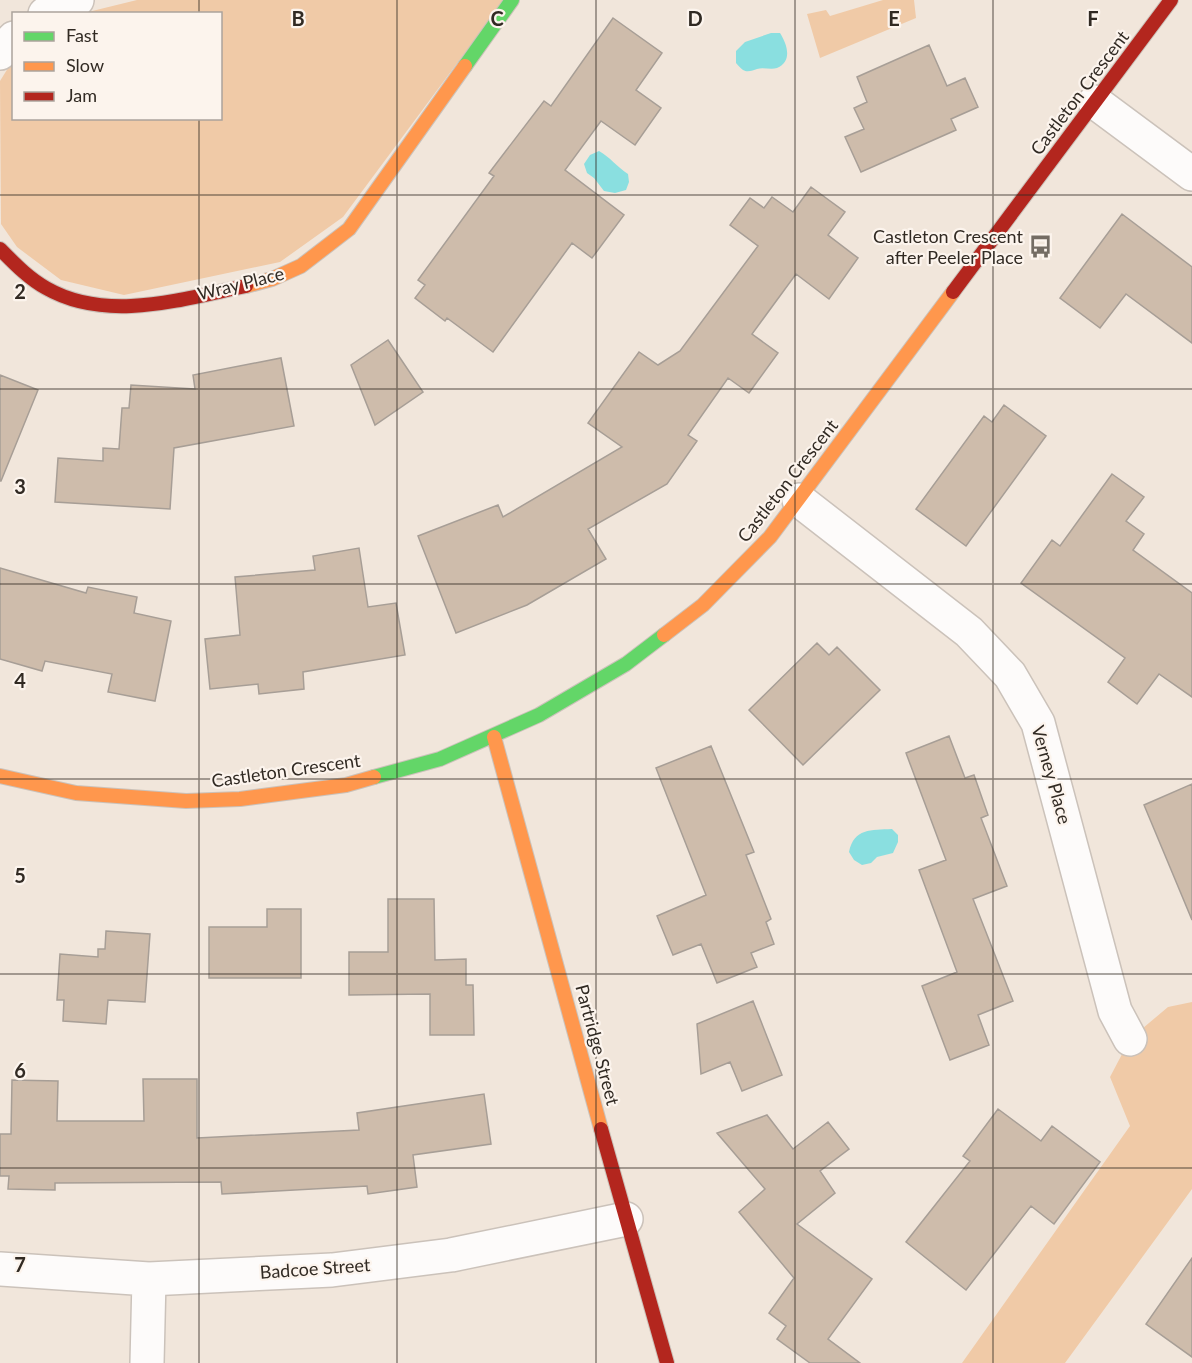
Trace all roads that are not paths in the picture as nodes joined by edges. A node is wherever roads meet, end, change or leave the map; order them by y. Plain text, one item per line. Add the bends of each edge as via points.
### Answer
1 (77, 0) edge
2 (512, 0) edge
3 (1171, 0) edge
4 (48, 12) edge
5 (12, 40) edge
6 (0, 53) edge
7 (1095, 102) junction
8 (1192, 174) edge
9 (0, 249) edge
10 (799, 500) junction
11 (494, 737) junction
12 (0, 776) edge
13 (1130, 1039) dead end
14 (626, 1219) junction
15 (0, 1269) edge
16 (148, 1279) junction
17 (147, 1363) edge
18 (667, 1363) edge

1 - 4 street
2 - 9 street, Wray Place via 349,229 294,270 260,282 123,308 64,297 37,283
3 - 7 street, Castleton Crescent
5 - 6 street
7 - 8 street
7 - 10 street, Castleton Crescent
10 - 11 street, Castleton Crescent via 770,537 703,605 626,664
10 - 13 street, Verney Place via 969,632 1010,675 1038,723 1115,1011
11 - 12 street, Castleton Crescent via 440,759 346,785 240,800 186,801 76,793
11 - 14 street, Partridge Street
14 - 16 street, Badcoe Street via 451,1255 397,1262 332,1270
14 - 18 street, Partridge Street
15 - 16 street, Badcoe Street
16 - 17 street

